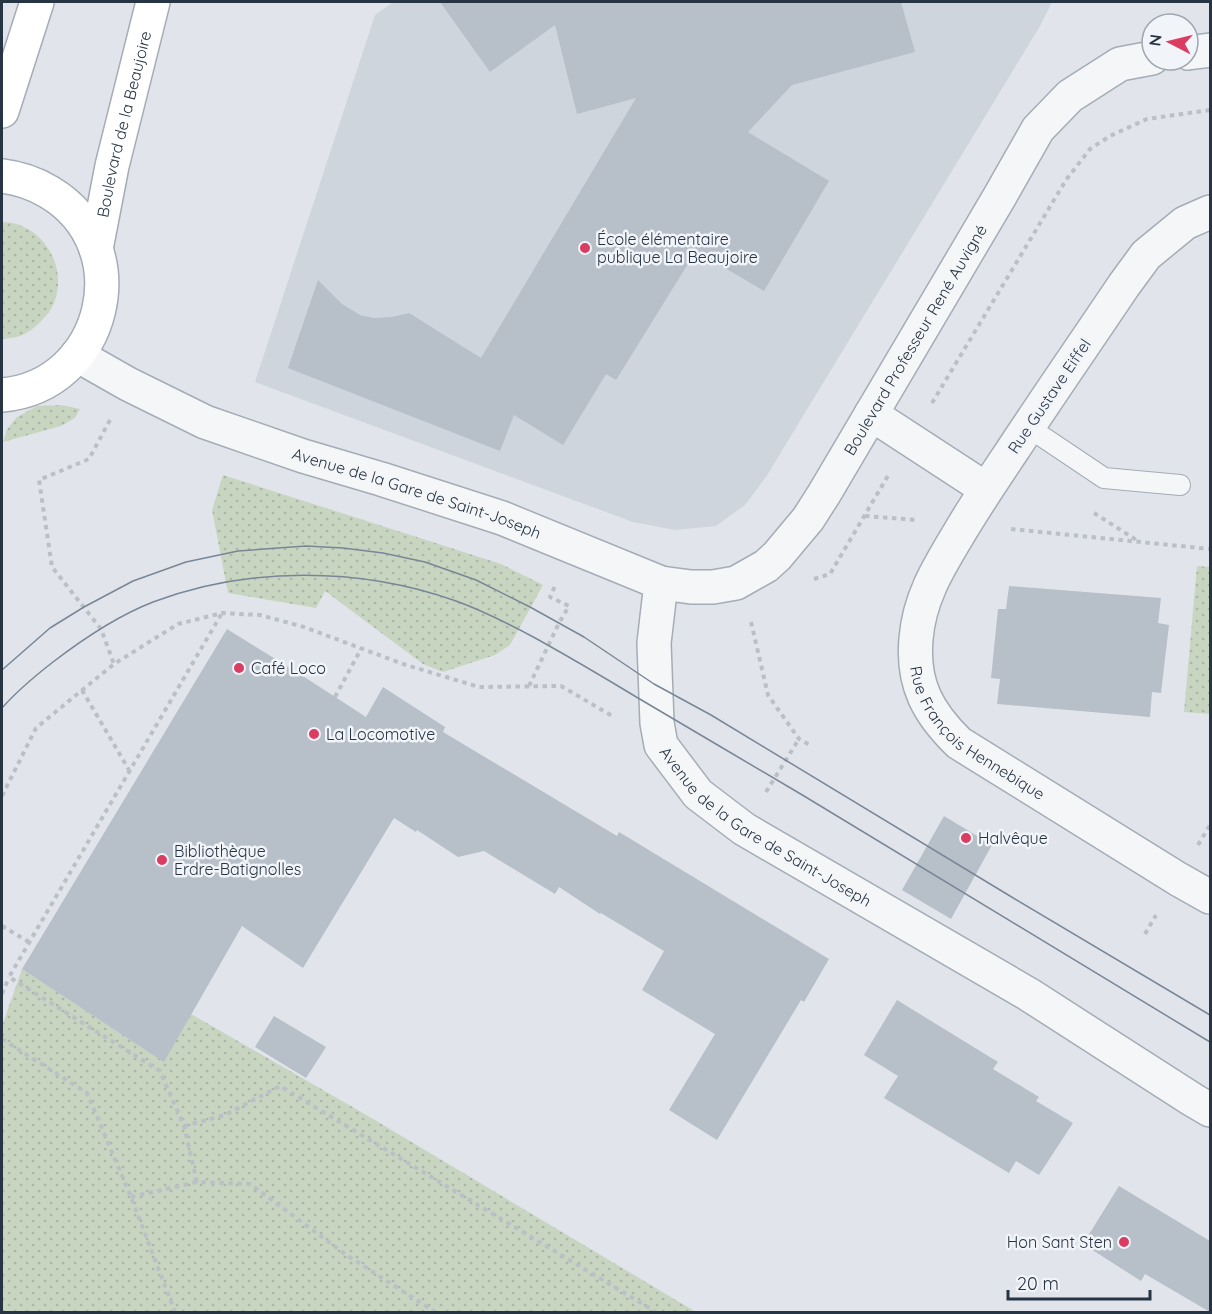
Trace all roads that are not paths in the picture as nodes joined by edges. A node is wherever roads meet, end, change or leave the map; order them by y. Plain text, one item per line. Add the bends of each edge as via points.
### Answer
1 (37, 2) edge
2 (153, 2) edge
3 (1140, 60) edge
4 (2, 111) edge
5 (2, 176) edge
6 (1210, 212) edge
7 (96, 249) junction
8 (78, 355) junction
9 (2, 395) edge
10 (871, 414) junction
11 (1028, 427) junction
12 (1180, 484) dead end
13 (986, 489) junction
14 (661, 583) junction
15 (1210, 897) edge
16 (1210, 1110) edge

1 - 4 main road
2 - 7 main road, Boulevard de la Beaujoire via 112,166
3 - 10 street, Boulevard Professeur René Auvigné via 1120,64 1070,96 1038,129
5 - 7 main road via 35,184 58,197 81,220
6 - 11 street, Rue Gustave Eiffel via 1185,223 1146,255
7 - 8 main road via 103,281 100,308
8 - 9 main road via 42,384
8 - 14 street, Avenue de la Gare de Saint-Joseph via 205,422 502,518
10 - 13 street
10 - 14 street, Boulevard Professeur René Auvigné via 808,519 766,566 736,583 702,587
11 - 12 lane via 1104,478
11 - 13 street, Rue Gustave Eiffel
13 - 15 street, Rue François Hennebique via 934,575 921,606 916,664 922,695 942,727 959,743
14 - 16 street, Avenue de la Gare de Saint-Joseph via 654,643 657,723 661,744 698,794 744,829 1028,994

